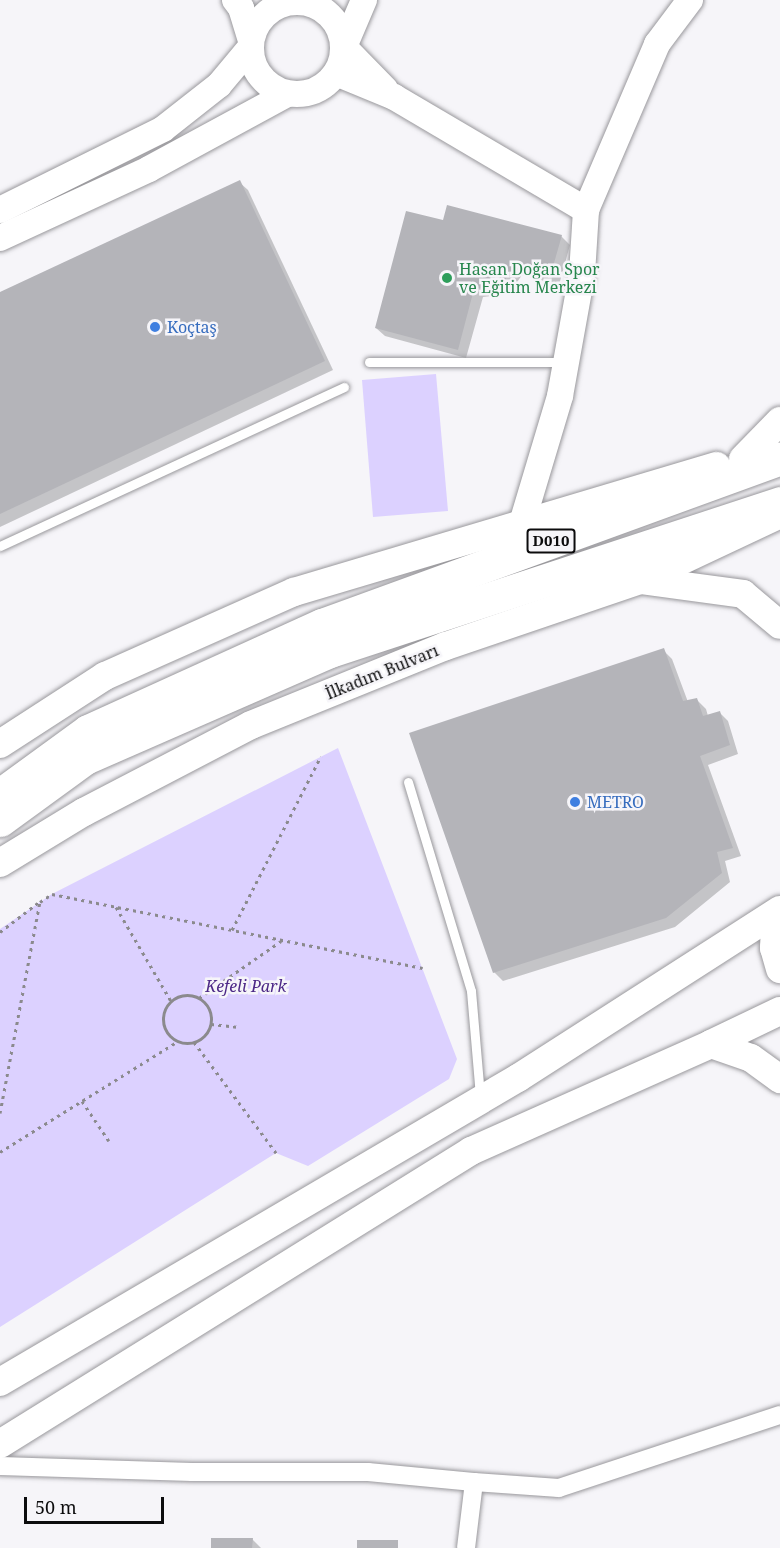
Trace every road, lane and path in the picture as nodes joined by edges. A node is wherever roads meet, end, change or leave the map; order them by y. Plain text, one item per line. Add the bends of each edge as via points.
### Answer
1 (235, 0) edge
2 (364, 0) edge
3 (690, 0) edge
4 (293, 1) edge
5 (251, 44) junction
6 (344, 47) junction
7 (336, 73) junction
8 (287, 94) junction
9 (394, 97) junction
10 (0, 210) edge
11 (586, 210) junction
12 (0, 238) edge
13 (369, 362) dead end
14 (566, 362) junction
15 (344, 387) dead end
16 (780, 421) edge
17 (780, 450) edge
18 (780, 458) edge
19 (743, 459) junction
20 (780, 503) edge
21 (780, 514) edge
22 (522, 523) junction
23 (0, 546) edge
24 (640, 580) junction
25 (780, 626) edge
26 (326, 638) junction
27 (0, 744) edge
28 (321, 756) dead end
29 (408, 782) dead end
30 (0, 795) edge
31 (0, 820) edge
32 (0, 863) edge
33 (40, 902) junction
34 (116, 907) junction
35 (780, 911) edge
36 (232, 930) junction
37 (0, 932) edge
38 (282, 940) junction
39 (423, 968) dead end
40 (780, 969) edge
41 (199, 998) junction
42 (171, 1001) junction
43 (780, 1011) edge
44 (211, 1024) junction
45 (239, 1027) dead end
46 (178, 1041) junction
47 (194, 1042) junction
48 (711, 1044) junction
49 (780, 1079) edge
50 (480, 1100) junction
51 (82, 1101) junction
52 (0, 1113) edge
53 (109, 1141) dead end
54 (0, 1152) edge
55 (276, 1153) dead end
56 (0, 1382) edge
57 (780, 1415) edge
58 (0, 1444) edge
59 (0, 1467) edge
60 (474, 1482) junction
61 (466, 1548) edge

1 - 5 street
2 - 6 street
3 - 11 street via 657,44
4 - 5 street via 272,8 260,18
4 - 6 street via 320,8 336,21
5 - 8 street via 253,64 261,77
5 - 10 street via 219,85 163,129
6 - 7 street
6 - 9 street
7 - 8 street via 315,91
7 - 9 street
8 - 12 street via 149,169
9 - 11 street
11 - 14 street via 582,274
13 - 14 lane
14 - 22 street via 560,396
15 - 23 lane
16 - 19 main road
17 - 19 main road
18 - 26 highway, İlkadım Bulvarı / D010
19 - 22 main road
20 - 26 highway, İlkadım Bulvarı / D010
21 - 24 main road, İlkadım Bulvarı
22 - 27 main road via 294,592 105,676
24 - 25 main road via 743,594
24 - 32 main road, İlkadım Bulvarı via 446,646 251,725 84,812
26 - 30 highway, İlkadım Bulvarı / D010 via 88,731
26 - 31 highway, İlkadım Bulvarı / D010 via 84,758
28 - 36 path
29 - 50 lane via 471,991
33 - 34 path via 52,894
33 - 37 path
33 - 52 path
34 - 36 path
34 - 42 path
35 - 40 main road via 774,948
35 - 50 main road
36 - 38 path
38 - 39 path
38 - 41 path
41 - 42 path via 184,995
41 - 44 path via 209,1009
42 - 46 path via 163,1022 165,1030
43 - 48 main road
44 - 45 path
44 - 47 path via 202,1038
46 - 47 path
46 - 51 path
47 - 55 path
48 - 49 main road via 751,1058
48 - 58 main road via 471,1151
50 - 56 main road
51 - 53 path
51 - 54 path
57 - 60 street via 559,1488
59 - 60 street via 368,1472
60 - 61 street

